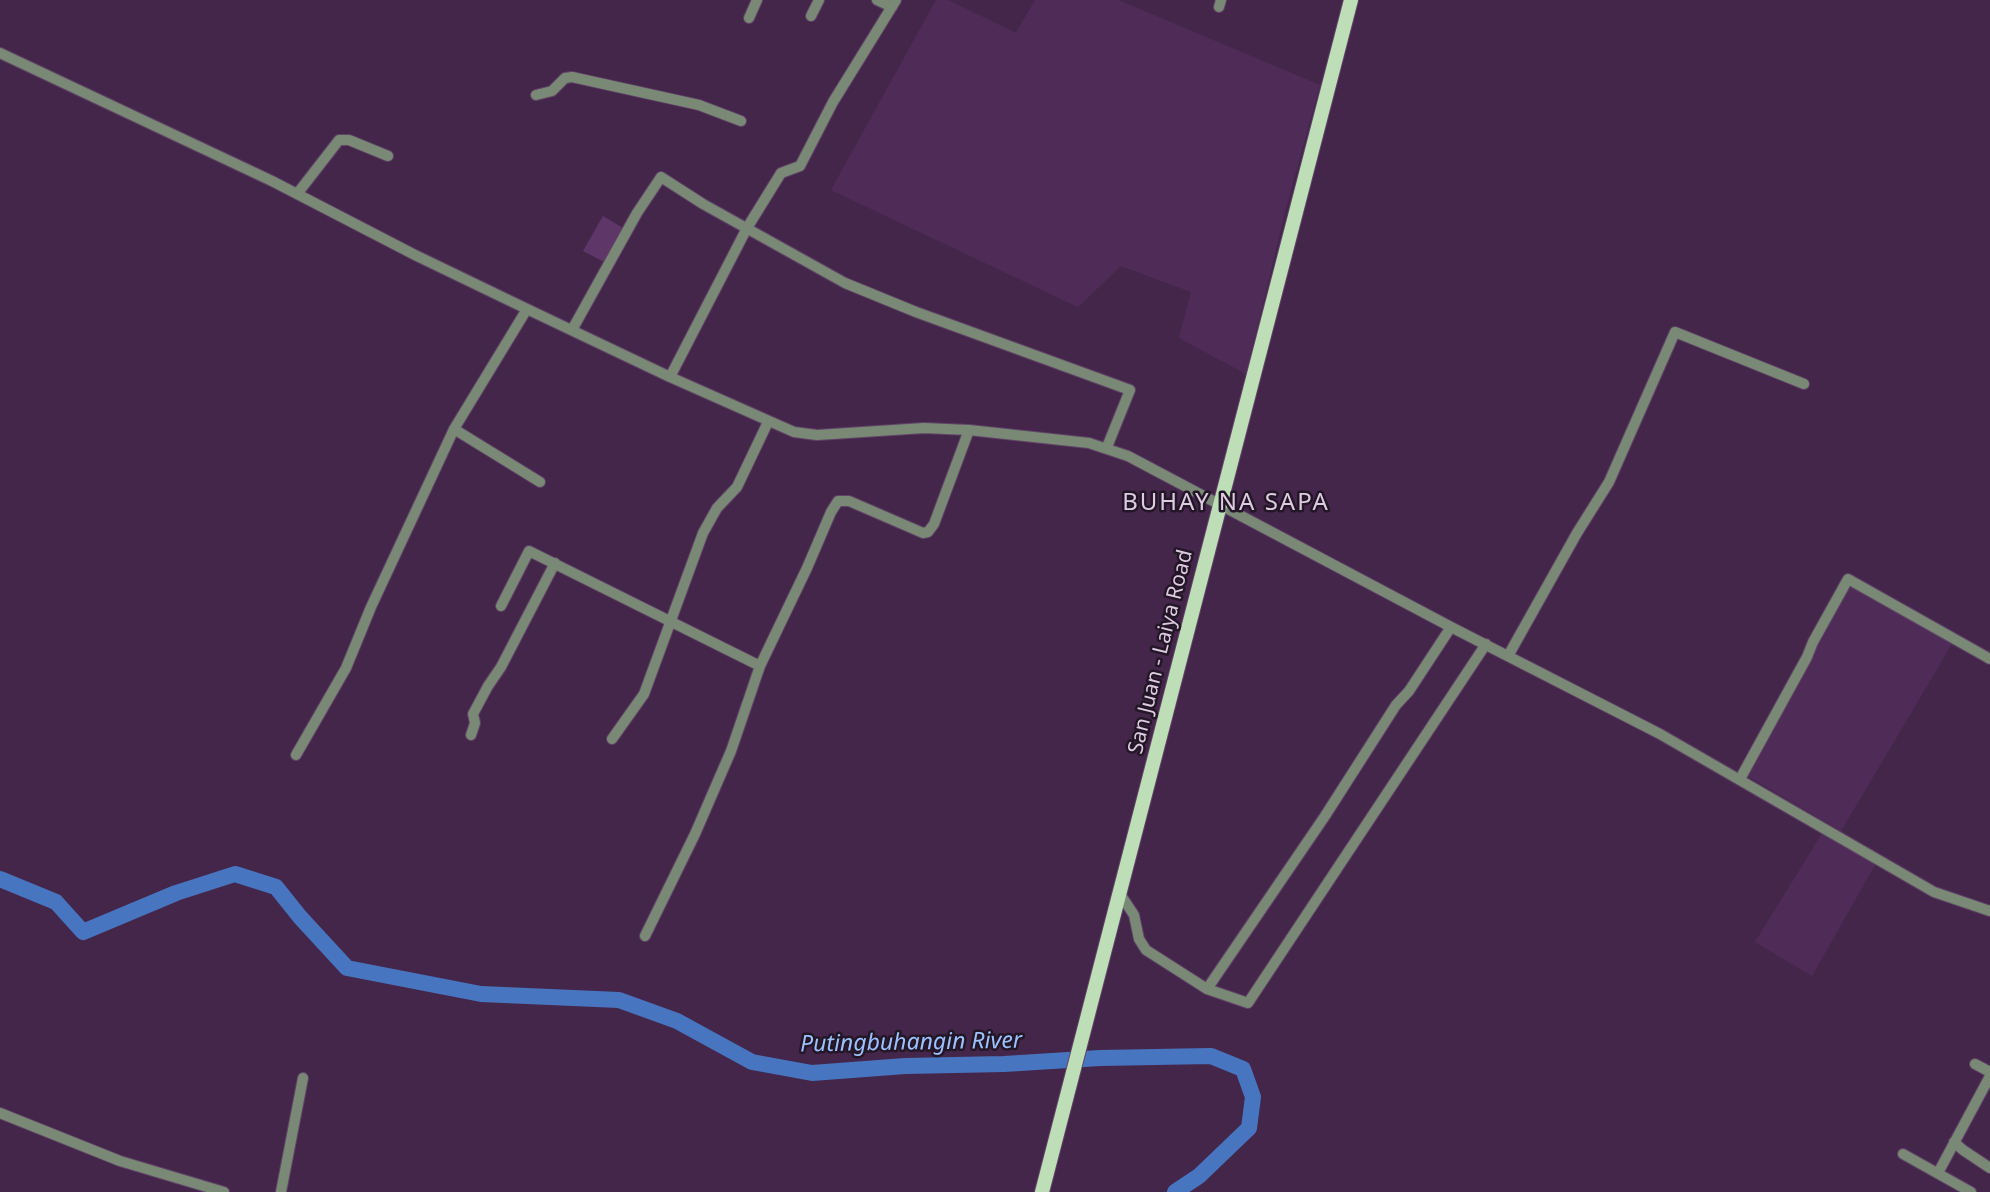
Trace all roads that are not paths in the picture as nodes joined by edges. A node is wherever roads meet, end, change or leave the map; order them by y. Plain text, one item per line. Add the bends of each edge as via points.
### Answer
1 (757, 0) edge
2 (820, 0) edge
3 (877, 0) edge
4 (1351, 0) edge
5 (894, 3) edge
6 (811, 16) dead end
7 (749, 18) dead end
8 (0, 53) edge
9 (536, 95) dead end
10 (741, 121) dead end
11 (388, 156) dead end
12 (297, 194) junction
13 (747, 228) junction
14 (527, 309) junction
15 (572, 330) junction
16 (670, 377) junction
17 (1804, 384) dead end
18 (768, 422) junction
19 (454, 429) junction
20 (969, 430) junction
21 (1107, 447) junction
22 (540, 482) dead end
23 (1220, 505) junction
24 (555, 563) junction
25 (501, 606) dead end
26 (671, 621) junction
27 (1451, 627) junction
28 (1486, 644) junction
29 (1508, 656) junction
30 (1990, 659) edge
31 (760, 666) junction
32 (471, 735) dead end
33 (612, 739) dead end
34 (296, 755) dead end
35 (1740, 779) junction
36 (1120, 894) junction
37 (1990, 911) edge
38 (645, 936) dead end
39 (1207, 989) junction
40 (1975, 1064) dead end
41 (1990, 1074) edge
42 (303, 1079) dead end
43 (0, 1113) edge
44 (1955, 1142) junction
45 (1903, 1154) dead end
46 (1990, 1168) edge
47 (1938, 1173) junction
48 (1954, 1188) edge
49 (224, 1192) edge
50 (281, 1192) edge
51 (1042, 1192) edge
52 (1971, 1192) edge

1 - 7 street
2 - 6 street
3 - 5 street
4 - 23 main road, San Juan - Laiya Road
5 - 13 street via 800,166 781,173
8 - 12 street
9 - 10 street via 552,91 572,76 699,105
11 - 12 street via 339,140
12 - 14 street
13 - 15 street via 661,177
13 - 16 street
13 - 21 street via 845,283 1130,390
14 - 15 street
14 - 19 street
15 - 16 street
16 - 18 street
17 - 29 street via 1675,332 1609,482
18 - 20 street via 817,435
18 - 26 street via 737,487 717,508 703,534
19 - 22 street
19 - 34 street via 346,668
20 - 21 street
20 - 31 street via 928,532 849,501 838,501
21 - 23 street
23 - 27 street
23 - 36 main road, San Juan - Laiya Road
24 - 25 street via 529,551
24 - 26 street
24 - 32 street via 473,714
26 - 31 street
26 - 33 street via 643,694
27 - 28 street
27 - 39 street
28 - 29 street
28 - 39 street via 1248,1003
29 - 35 street
30 - 35 street via 1848,579
31 - 38 street via 731,751
35 - 37 street via 1934,892
36 - 39 street via 1134,915 1146,950
36 - 51 main road, San Juan - Laiya Road
40 - 41 street
41 - 44 street
42 - 50 street
43 - 49 street via 120,1161
44 - 46 street
44 - 47 street
45 - 47 street
47 - 48 street
48 - 52 street

